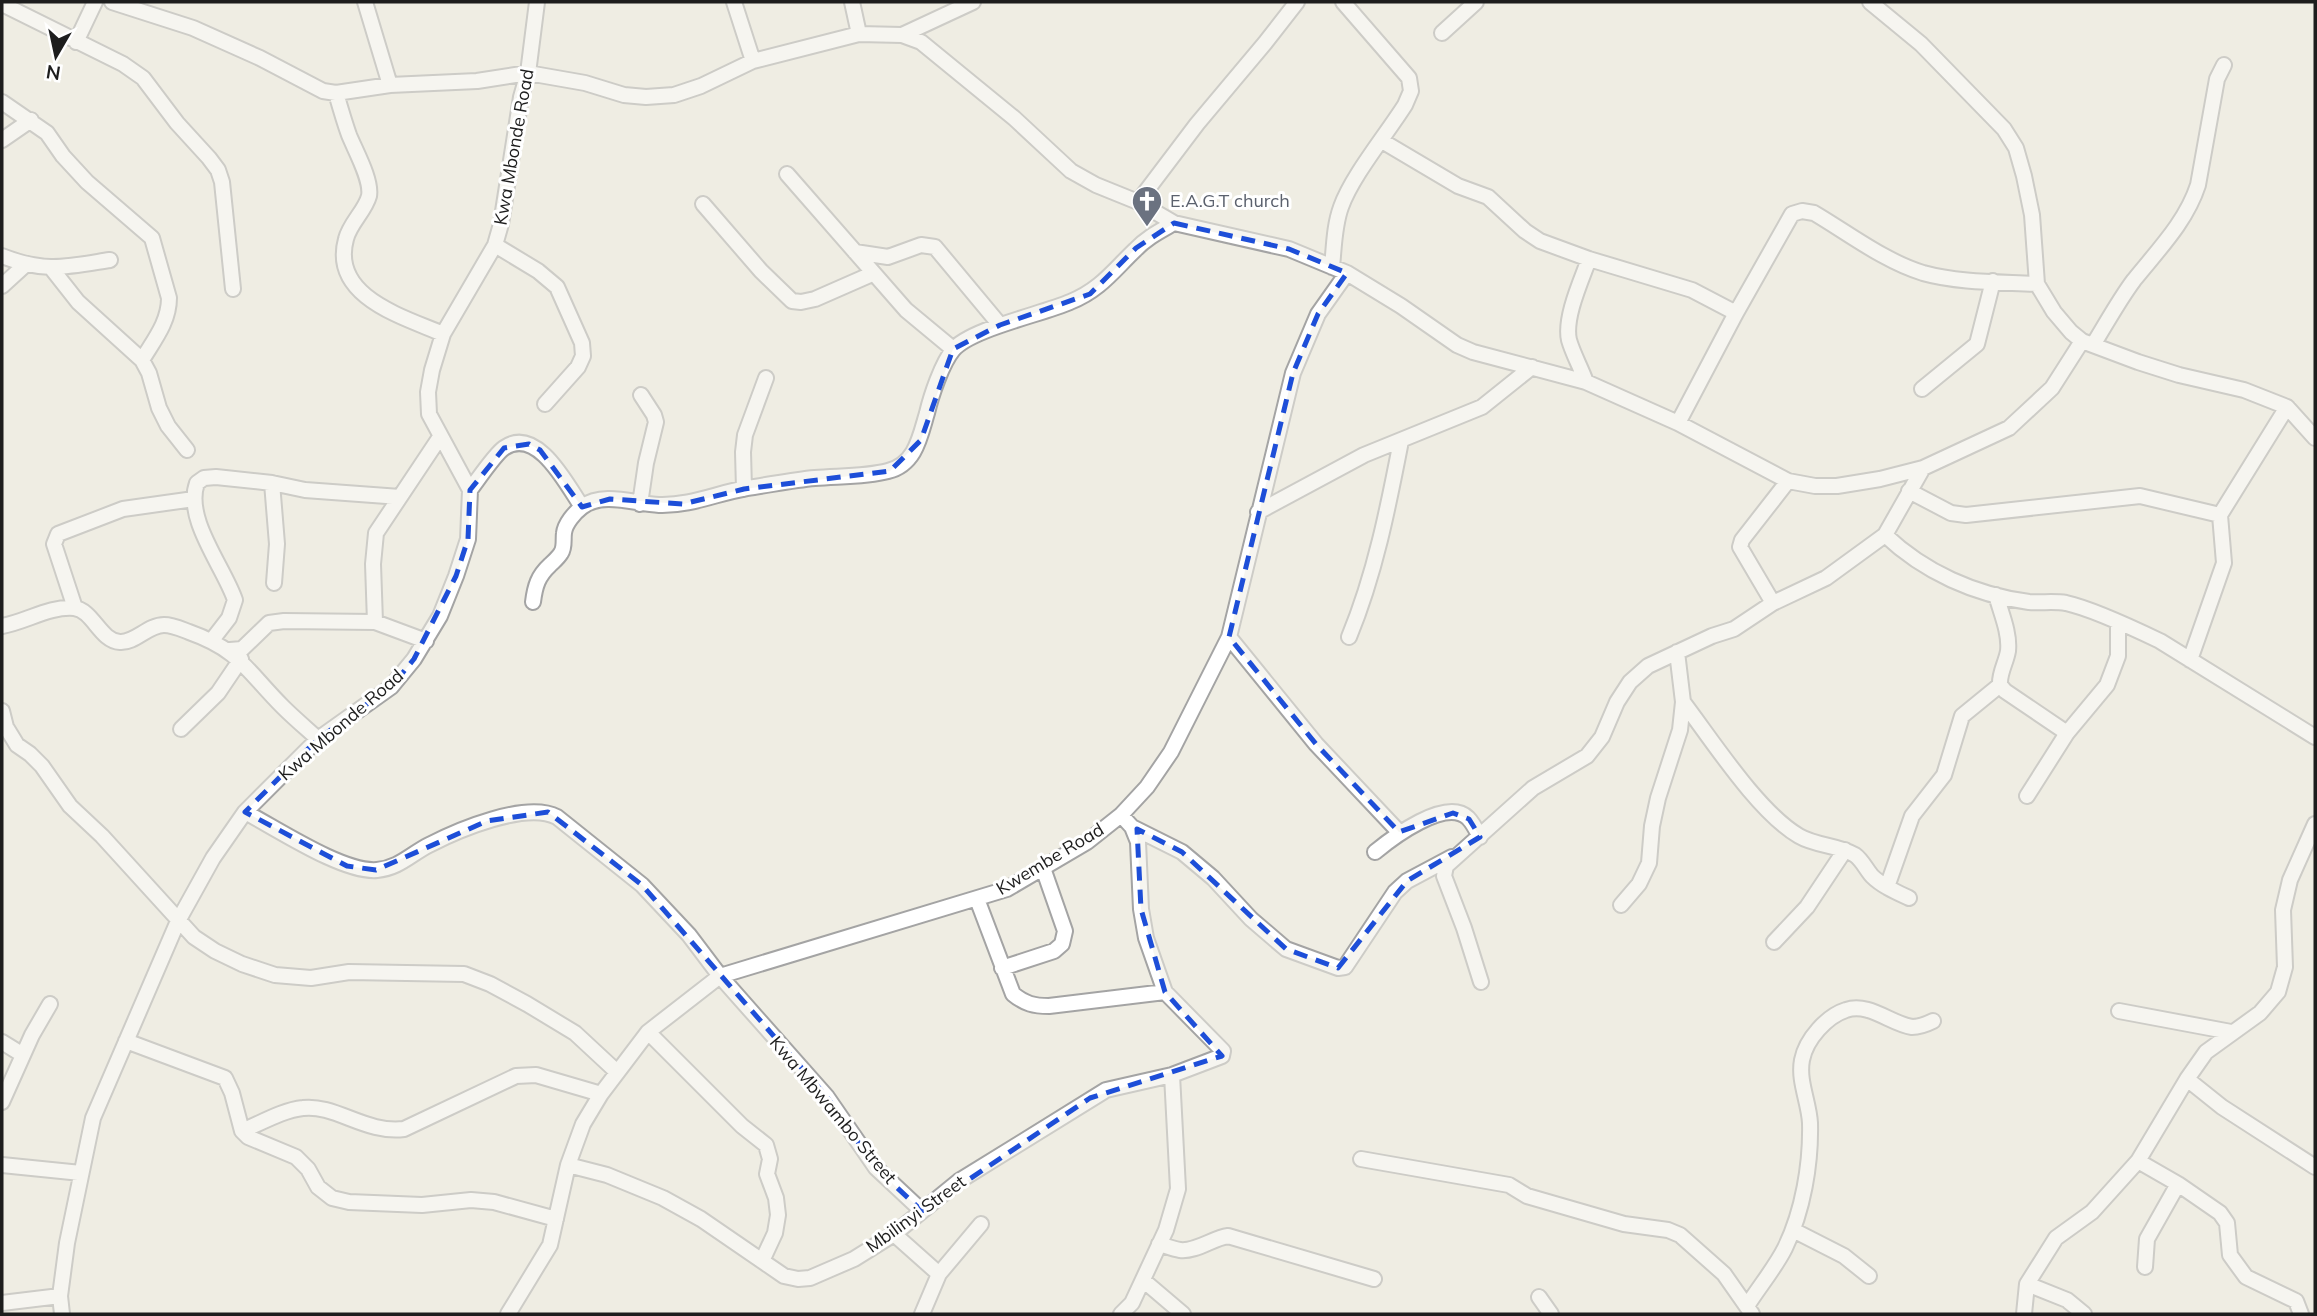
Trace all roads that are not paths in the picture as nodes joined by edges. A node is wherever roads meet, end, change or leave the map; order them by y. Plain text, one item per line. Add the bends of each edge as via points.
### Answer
1 (95, 2) edge
2 (112, 2) edge
3 (365, 2) edge
4 (537, 2) edge
5 (734, 2) edge
6 (852, 2) edge
7 (974, 2) edge
8 (1297, 2) edge
9 (1343, 2) edge
10 (1476, 2) edge
11 (1870, 2) edge
12 (2, 4) edge
13 (1441, 33) dead end
14 (859, 34) junction
15 (902, 35) junction
16 (76, 43) junction
17 (753, 61) junction
18 (2224, 65) dead end
19 (528, 73) junction
20 (390, 85) junction
21 (336, 93) junction
22 (2, 102) edge
23 (31, 120) junction
24 (2, 140) edge
25 (1382, 141) junction
26 (787, 174) dead end
27 (1138, 202) junction
28 (703, 204) dead end
29 (1174, 223) junction
30 (495, 245) junction
31 (855, 252) junction
32 (2, 256) edge
33 (1589, 259) junction
34 (110, 260) dead end
35 (25, 265) junction
36 (1332, 267) junction
37 (52, 269) junction
38 (1347, 273) junction
39 (872, 274) junction
40 (1993, 281) junction
41 (2037, 284) junction
42 (2, 286) edge
43 (233, 289) dead end
44 (1736, 313) junction
45 (1000, 325) junction
46 (443, 334) junction
47 (2087, 343) junction
48 (953, 349) junction
49 (142, 360) junction
50 (1532, 367) junction
51 (766, 378) dead end
52 (1586, 382) junction
53 (1922, 389) dead end
54 (641, 395) dead end
55 (545, 404) dead end
56 (2287, 407) junction
57 (1678, 423) junction
58 (440, 437) junction
59 (2315, 438) edge
60 (1401, 441) junction
61 (187, 450) dead end
62 (1923, 468) junction
63 (1788, 481) junction
64 (272, 483) junction
65 (744, 489) junction
66 (470, 490) junction
67 (1909, 491) junction
68 (400, 497) junction
69 (194, 499) junction
70 (640, 504) junction
71 (582, 507) junction
72 (1258, 512) junction
73 (2220, 515) junction
74 (1885, 536) junction
75 (274, 583) dead end
76 (1996, 595) junction
77 (533, 602) dead end
78 (1773, 603) junction
79 (75, 608) junction
80 (375, 622) junction
81 (2118, 622) junction
82 (2, 626) edge
83 (1229, 637) junction
84 (1349, 637) dead end
85 (212, 640) junction
86 (426, 641) junction
87 (1677, 652) junction
88 (235, 655) junction
89 (2190, 660) junction
90 (2000, 685) junction
91 (1682, 702) junction
92 (2, 711) edge
93 (181, 729) dead end
94 (2067, 733) junction
95 (2315, 737) edge
96 (318, 739) junction
97 (2027, 796) dead end
98 (245, 812) junction
99 (1121, 815) junction
100 (2315, 824) edge
101 (1132, 827) junction
102 (1399, 832) junction
103 (1480, 837) junction
104 (1845, 850) junction
105 (1375, 852) dead end
106 (1455, 855) junction
107 (1044, 868) junction
108 (1887, 887) junction
109 (1909, 898) dead end
110 (977, 899) junction
111 (1621, 905) dead end
112 (178, 921) junction
113 (1774, 942) dead end
114 (1002, 968) junction
115 (720, 975) junction
116 (1481, 982) dead end
117 (1165, 992) junction
118 (50, 1004) dead end
119 (2119, 1011) dead end
120 (1933, 1021) dead end
121 (648, 1032) junction
122 (2231, 1032) junction
123 (126, 1041) junction
124 (2, 1042) edge
125 (23, 1055) junction
126 (617, 1072) junction
127 (1172, 1075) junction
128 (2187, 1079) junction
129 (601, 1094) junction
130 (2, 1102) edge
131 (242, 1131) junction
132 (1361, 1159) dead end
133 (2138, 1161) junction
134 (2, 1165) edge
135 (568, 1165) junction
136 (2315, 1167) edge
137 (81, 1173) junction
138 (2178, 1184) junction
139 (922, 1211) junction
140 (556, 1219) junction
141 (981, 1224) dead end
142 (1793, 1230) junction
143 (894, 1234) junction
144 (1159, 1244) junction
145 (762, 1261) junction
146 (2145, 1267) dead end
147 (939, 1274) junction
148 (1869, 1276) dead end
149 (1374, 1279) dead end
150 (1143, 1280) junction
151 (2027, 1284) junction
152 (60, 1296) junction
153 (1539, 1297) dead end
154 (2, 1303) edge
155 (1750, 1310) edge
156 (62, 1314) edge
157 (508, 1314) edge
158 (922, 1314) edge
159 (1121, 1314) edge
160 (1183, 1314) edge
161 (1551, 1314) edge
162 (2024, 1314) edge
163 (2084, 1314) edge
164 (2301, 1314) edge

1 - 16 street
2 - 21 street via 193,28 323,91
3 - 20 street
4 - 19 street, Kwa Mbonde Road
5 - 17 street
6 - 14 street
7 - 15 street
8 - 27 street
9 - 25 street via 1409,78 1408,98
10 - 13 street
11 - 41 street via 1976,98 2016,148 2032,215
12 - 16 street
14 - 15 street
14 - 17 street
15 - 27 street via 921,42 1071,171
16 - 43 street via 143,78 218,170
17 - 19 street via 701,86 674,95 646,97
18 - 47 street via 2217,79 2193,200
19 - 20 street
19 - 30 street, Kwa Mbonde Road
20 - 21 street
21 - 46 street via 369,183 369,196 346,238 348,276 362,294 383,308
22 - 23 street
23 - 24 street
23 - 49 street via 87,182 152,238 169,308
25 - 33 street via 1458,186 1488,197 1540,241
25 - 36 street via 1341,207
26 - 31 street
27 - 29 street
28 - 39 street via 792,301 815,299
29 - 36 street via 1289,249
29 - 45 street via 1136,248 1090,294
30 - 46 street, Kwa Mbonde Road
30 - 55 street via 557,287 582,343 578,367
31 - 39 street
31 - 45 street via 888,257 921,245 934,247
32 - 35 street
33 - 44 street via 1692,290
33 - 52 street via 1568,328
34 - 37 street
35 - 37 street
35 - 42 street
36 - 38 street
37 - 49 street via 78,302
38 - 50 street via 1457,345
38 - 72 street, Kwembe Road via 1318,314 1293,373
39 - 48 street
40 - 41 street
40 - 44 street via 1924,273 1894,261 1814,213 1802,211 1792,214
40 - 53 street via 1977,344
41 - 47 street via 2054,312
44 - 57 street
45 - 48 street
46 - 58 street, Kwa Mbonde Road via 428,392 429,414
47 - 56 street
47 - 62 street via 2052,388 2010,428
48 - 65 street via 931,398 920,440 902,465 871,474
49 - 61 street via 159,408
50 - 52 street
50 - 60 street via 1482,407
51 - 65 street via 745,435
52 - 57 street
54 - 70 street via 656,422
56 - 59 street
56 - 73 street
57 - 63 street
58 - 66 street, Kwa Mbonde Road
58 - 68 street
60 - 72 street via 1364,455
60 - 84 street via 1364,602
62 - 63 street via 1837,486
62 - 67 street
63 - 78 street via 1740,548
64 - 68 street via 316,492
64 - 69 street via 204,478 197,483
64 - 75 street via 277,544
65 - 70 street via 683,503
66 - 71 street via 504,448 529,444 550,461
66 - 86 street, Kwa Mbonde Road via 468,539
67 - 73 street via 1951,513 1966,515 2140,496
67 - 74 street
68 - 80 street via 376,533
69 - 79 street via 123,509 58,534 54,544
69 - 85 street via 203,532 235,600 229,618
70 - 71 street via 610,499
71 - 77 street via 567,524 563,551 537,581
72 - 83 street, Kwembe Road
73 - 89 street via 2224,563
74 - 76 street via 1931,571
74 - 78 street via 1826,578
76 - 81 street via 2066,603
76 - 90 street via 2008,639
78 - 87 street via 1734,629
79 - 82 street
79 - 85 street via 120,642 164,625
80 - 86 street
80 - 88 street via 269,623
81 - 89 street
81 - 94 street via 2118,656 2107,685
83 - 99 street, Kwembe Road via 1171,752
83 - 102 street via 1316,744
85 - 88 street
86 - 96 street, Kwa Mbonde Road via 391,687
87 - 91 street
87 - 103 street via 1648,666 1630,682 1587,756 1533,788
88 - 93 street via 218,693
88 - 96 street
89 - 95 street
90 - 94 street
90 - 108 street via 1962,716 1944,775 1912,816
91 - 104 street via 1777,820 1798,836
91 - 111 street via 1680,730 1652,826 1649,863
92 - 112 street via 17,745 42,766 70,806
94 - 97 street
96 - 98 street, Kwa Mbonde Road
98 - 112 street, Kwa Mbonde Road
98 - 115 street, Kwa Mbwambo Street via 346,866 376,870 405,862 428,845 487,821 548,812 642,885
99 - 101 street
99 - 107 street, Kwembe Road
100 - 122 street via 2290,880 2283,910 2285,967 2278,992 2260,1013
101 - 106 street via 1182,852 1286,949 1338,968 1345,967 1407,880
101 - 117 street via 1138,842 1146,938
102 - 103 street via 1453,813 1469,819
102 - 105 street
103 - 106 street
104 - 108 street
104 - 113 street via 1807,907
106 - 116 street via 1444,876
107 - 110 street, Kwembe Road via 1007,889
107 - 114 street via 1065,931 1062,944 1054,951
108 - 109 street
110 - 114 street
110 - 115 street, Kwembe Road
112 - 123 street, Kwa Mbonde Road
112 - 126 street via 215,951 275,975 464,974 575,1033
114 - 117 street via 1013,994 1033,1006
115 - 121 street, Kwembe Road
115 - 139 street, Kwa Mbwambo Street via 827,1097 876,1167
117 - 127 street, Mbilinyi Street via 1223,1051 1222,1056
118 - 125 street
119 - 122 street
120 - 142 street via 1913,1027 1849,1008 1827,1020 1812,1039 1802,1059 1810,1149
121 - 126 street, Kwembe Road
121 - 145 street via 766,1145 770,1159 767,1174 778,1215
122 - 128 street via 2206,1052
123 - 131 street via 225,1078
123 - 137 street, Kwa Mbonde Road via 93,1118
124 - 125 street
125 - 130 street
126 - 129 street, Kwembe Road
127 - 139 street, Mbilinyi Street via 1122,1085 1090,1098 959,1181
127 - 144 street via 1178,1189
128 - 133 street
128 - 136 street
129 - 131 street via 536,1075 516,1076 404,1129 389,1131 306,1107
129 - 135 street, Kwembe Road via 583,1124
131 - 140 street via 296,1157 332,1198 422,1205 494,1202
132 - 155 street via 1509,1185 1527,1196 1624,1224 1668,1230 1724,1274
133 - 138 street
133 - 151 street via 2092,1212 2056,1238
134 - 137 street
135 - 140 street, Kwembe Road
135 - 145 street, Mbilinyi Street via 663,1198
137 - 152 street, Kwa Mbonde Road
138 - 146 street via 2147,1240
138 - 164 street via 2220,1213 2227,1223 2230,1255 2246,1277 2296,1301
139 - 143 street, Mbilinyi Street
140 - 157 street, Kwembe Road via 550,1245
141 - 147 street
142 - 148 street via 1844,1256
142 - 155 street
143 - 145 street, Mbilinyi Street via 854,1259 810,1278 785,1276
143 - 147 street
144 - 149 street via 1182,1251 1228,1236
144 - 150 street
147 - 158 street
150 - 159 street
150 - 160 street
151 - 162 street
151 - 163 street via 2067,1300
152 - 154 street
152 - 156 street, Kwa Mbonde Road
153 - 161 street

